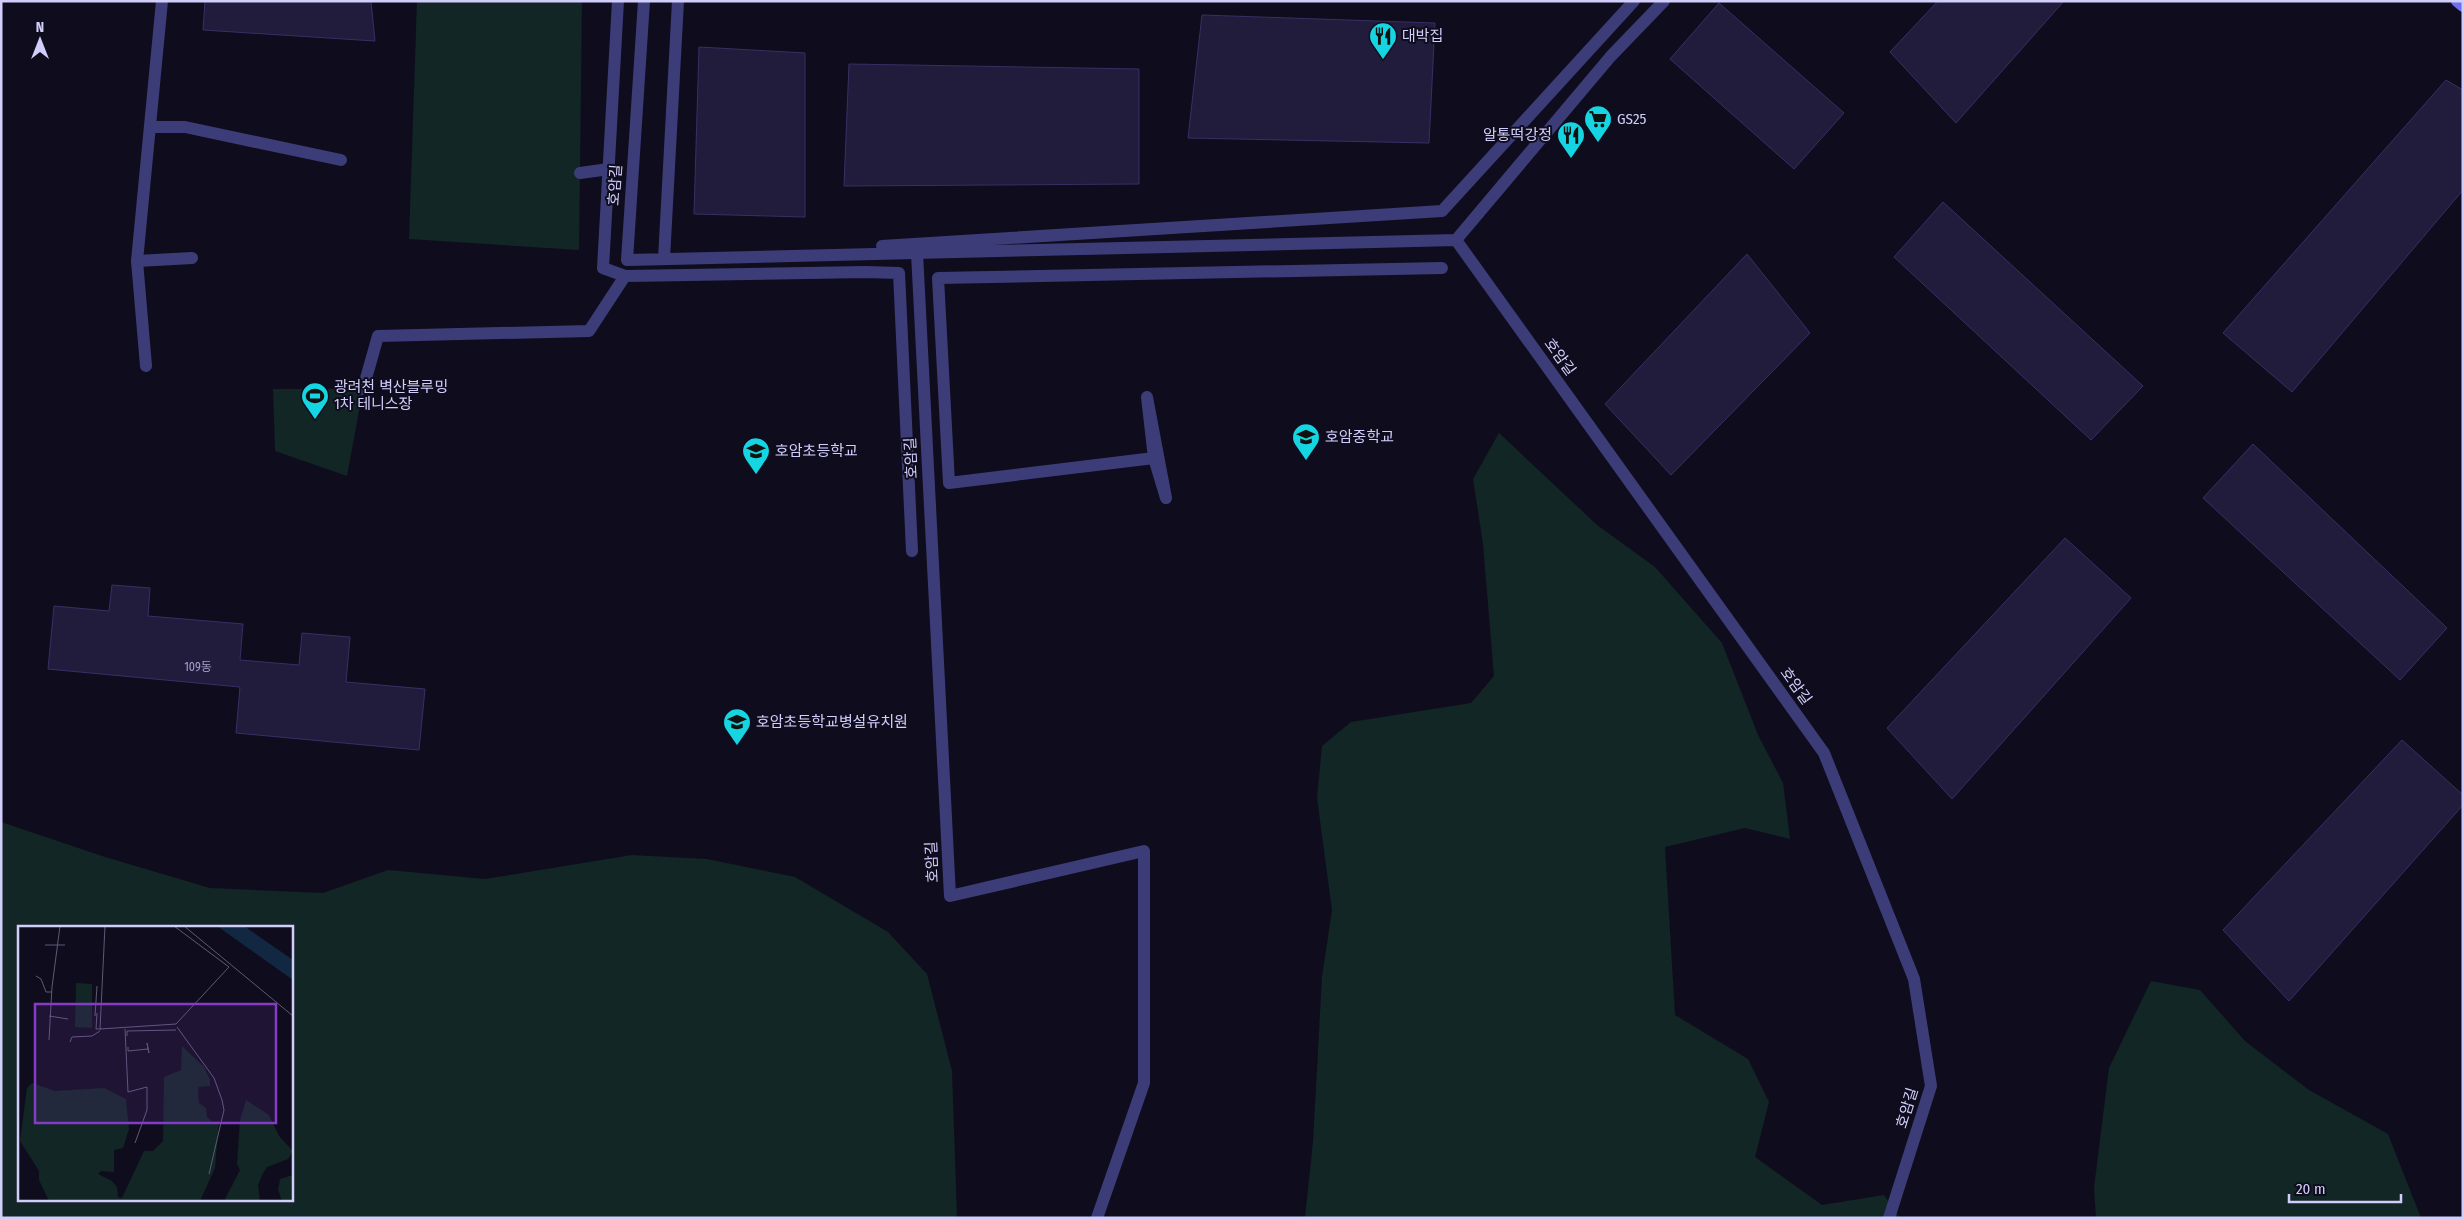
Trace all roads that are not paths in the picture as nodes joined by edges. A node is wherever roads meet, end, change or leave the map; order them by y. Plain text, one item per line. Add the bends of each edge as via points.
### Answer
1 (162, 1) edge
2 (618, 1) edge
3 (644, 1) edge
4 (678, 1) edge
5 (1634, 1) edge
6 (1664, 1) edge
7 (2457, 1) edge
8 (2463, 6) edge
9 (150, 127) junction
10 (341, 160) dead end
11 (609, 170) junction
12 (580, 173) dead end
13 (1456, 240) junction
14 (917, 253) junction
15 (192, 258) dead end
16 (664, 259) junction
17 (137, 261) junction
18 (1442, 268) dead end
19 (625, 276) junction
20 (146, 366) dead end
21 (363, 389) dead end
22 (1154, 458) junction
23 (912, 551) dead end
24 (1097, 1218) edge
25 (1889, 1218) edge

1 - 9 street
2 - 11 street
3 - 16 street, 호암길 via 627,260
4 - 16 street
5 - 16 street via 1442,210
6 - 13 street via 1611,56
7 - 8 street
9 - 10 street via 185,127
9 - 17 street
11 - 12 street
11 - 19 street via 603,268
13 - 14 street, 호암길
13 - 25 street, 호암길 via 1824,753 1914,979 1930,1086
14 - 16 street, 호암길
14 - 24 street, 호암길 via 950,896 1144,851 1144,1083
15 - 17 street
17 - 20 street
18 - 22 street via 938,278 949,483
19 - 21 street via 589,331 378,336
19 - 23 street via 899,273
22 - 22 street via 1166,498 1148,397 1153,450

